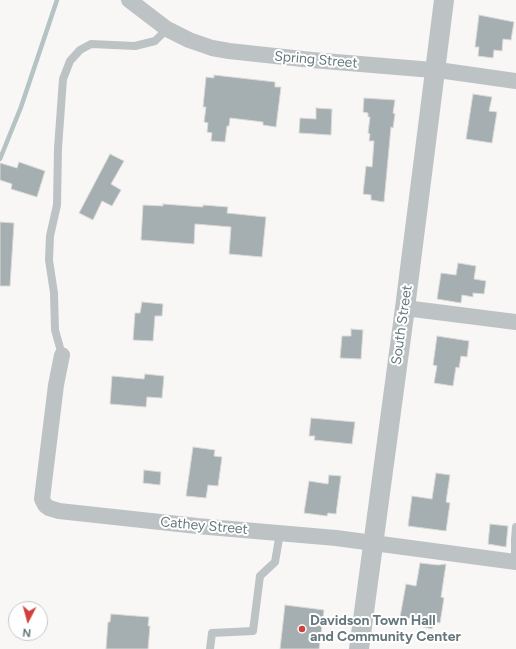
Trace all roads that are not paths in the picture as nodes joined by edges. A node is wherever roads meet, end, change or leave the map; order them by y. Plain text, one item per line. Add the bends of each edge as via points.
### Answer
1 (129, 0) edge
2 (444, 0) edge
3 (167, 29) junction
4 (435, 70) junction
5 (516, 81) edge
6 (405, 308) junction
7 (516, 322) edge
8 (62, 355) joint
9 (516, 527) edge
10 (280, 533) junction
11 (373, 543) junction
12 (516, 562) edge
13 (210, 649) edge
14 (359, 649) edge

1 - 3 street, Spring Street
2 - 4 street, South Street
3 - 4 street, Spring Street via 189,40 229,51
3 - 8 lane via 155,41 135,46 91,44 80,50 70,61 63,79 57,205 50,236 49,260 54,293 55,330
4 - 5 street, Spring Street
4 - 6 street, South Street
6 - 7 street
6 - 11 street, South Street
8 - 10 street, Cathey Street via 42,499 45,505 60,511
9 - 12 lane
10 - 11 street, Cathey Street
10 - 13 lane via 275,562 260,576 253,631 212,633
11 - 12 street, Cathey Street
11 - 14 street, South Street

